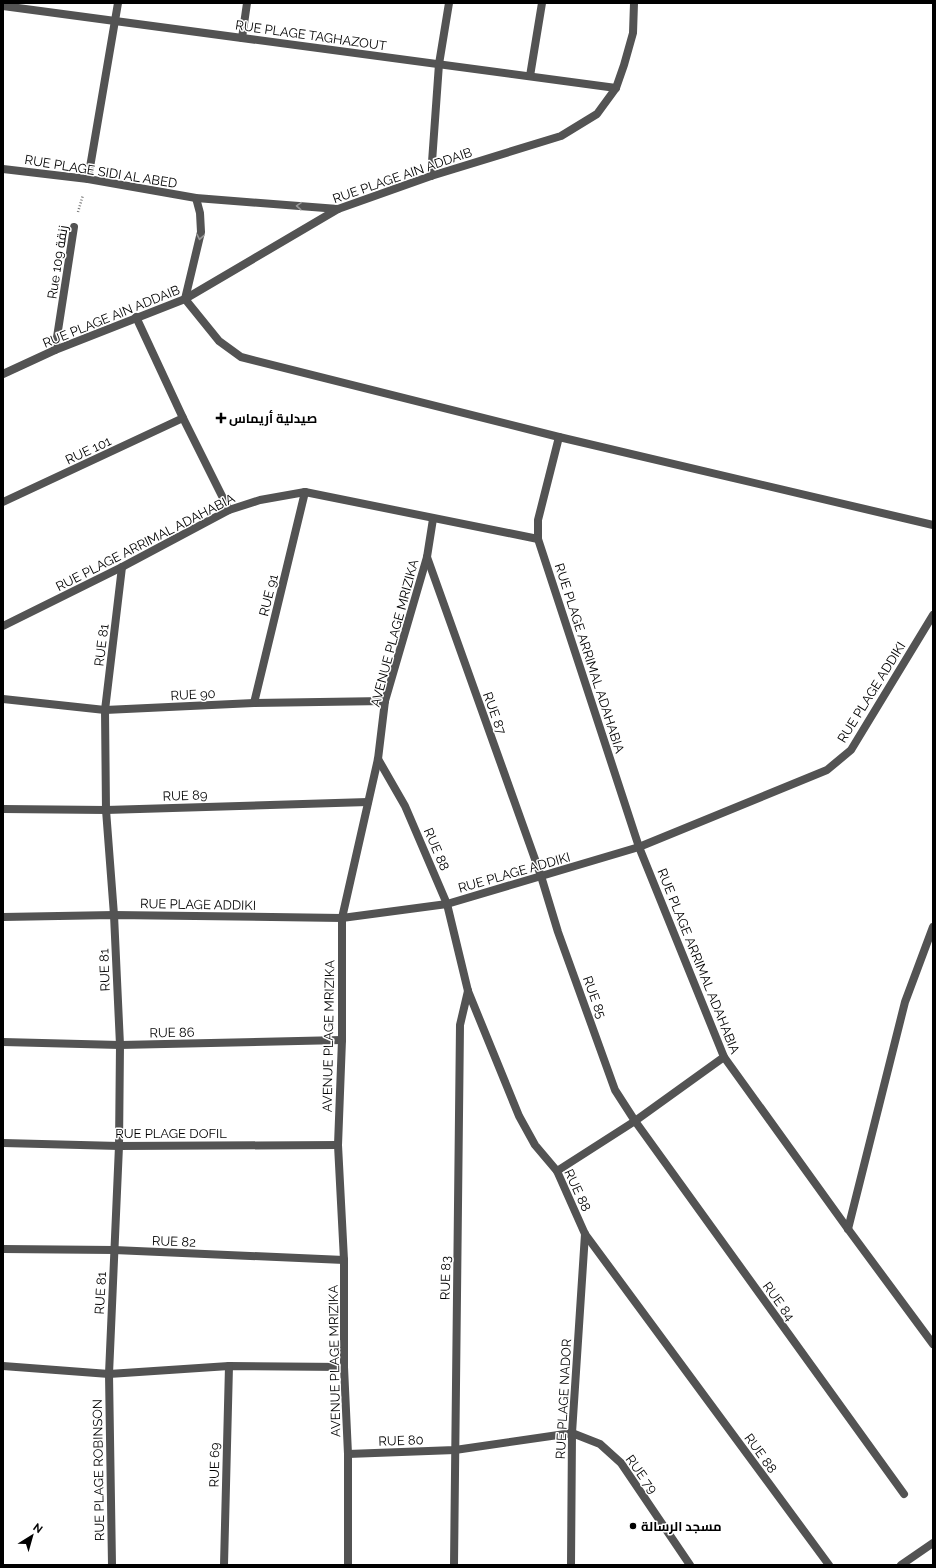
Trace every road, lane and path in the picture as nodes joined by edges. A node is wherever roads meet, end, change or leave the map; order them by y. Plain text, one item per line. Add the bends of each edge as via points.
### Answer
1 (118, 3) edge
2 (247, 3) edge
3 (449, 3) edge
4 (542, 3) edge
5 (634, 3) edge
6 (3, 6) edge
7 (115, 21) junction
8 (242, 38) junction
9 (439, 64) junction
10 (530, 76) junction
11 (616, 88) junction
12 (3, 169) edge
13 (432, 176) junction
14 (88, 179) junction
15 (196, 198) junction
16 (338, 209) junction
17 (74, 228) joint
18 (185, 299) junction
19 (136, 317) junction
20 (55, 350) junction
21 (3, 374) edge
22 (183, 418) junction
23 (559, 437) junction
24 (305, 492) junction
25 (3, 502) edge
26 (229, 510) junction
27 (433, 519) junction
28 (933, 525) edge
29 (538, 539) junction
30 (427, 557) junction
31 (122, 567) junction
32 (933, 615) edge
33 (3, 626) edge
34 (3, 699) edge
35 (386, 701) junction
36 (254, 703) junction
37 (106, 710) junction
38 (378, 759) junction
39 (368, 802) junction
40 (3, 809) edge
41 (106, 810) junction
42 (639, 847) junction
43 (541, 876) junction
44 (447, 904) junction
45 (114, 915) junction
46 (3, 917) edge
47 (342, 918) junction
48 (933, 928) edge
49 (468, 991) junction
50 (342, 1040) junction
51 (3, 1042) edge
52 (120, 1045) junction
53 (724, 1057) junction
54 (635, 1121) junction
55 (3, 1143) edge
56 (338, 1145) junction
57 (119, 1146) junction
58 (557, 1171) junction
59 (848, 1229) junction
60 (585, 1234) junction
61 (3, 1248) edge
62 (114, 1250) junction
63 (344, 1260) junction
64 (933, 1344) edge
65 (3, 1366) edge
66 (229, 1366) junction
67 (344, 1367) junction
68 (109, 1374) junction
69 (572, 1433) junction
70 (455, 1450) junction
71 (348, 1454) junction
72 (904, 1494) dead end
73 (933, 1542) edge
74 (112, 1565) edge
75 (224, 1565) edge
76 (348, 1565) edge
77 (454, 1565) edge
78 (571, 1565) edge
79 (690, 1565) edge
80 (829, 1565) edge
81 (901, 1565) edge

1 - 7 street
2 - 8 street
3 - 9 street
4 - 10 street
5 - 11 street, RUE PLAGE AIN ADDAIB via 633,33
6 - 7 street, RUE PLAGE TAGHAZOUT
7 - 8 street, RUE PLAGE TAGHAZOUT
7 - 14 street
8 - 9 street, RUE PLAGE TAGHAZOUT
9 - 10 street, RUE PLAGE TAGHAZOUT
9 - 13 street
10 - 11 street, RUE PLAGE TAGHAZOUT
11 - 13 street, RUE PLAGE AIN ADDAIB via 597,114 561,136
12 - 14 street, RUE PLAGE SIDI AL ABED
13 - 16 street, RUE PLAGE AIN ADDAIB
14 - 15 street, RUE PLAGE SIDI AL ABED
14 - 17 path, Rue 109 زنقة
16 -> 15 street, RUE PLAGE SIDI AL ABED
15 -> 18 street via 201,232
16 - 18 street, RUE PLAGE AIN ADDAIB
17 - 20 street, Rue 109 زنقة
18 - 19 street, RUE PLAGE AIN ADDAIB
18 - 23 street via 219,341 241,357
19 - 20 street, RUE PLAGE AIN ADDAIB
19 - 22 street
20 - 21 street, RUE PLAGE AIN ADDAIB
22 - 25 street, RUE 101
22 - 26 street
23 - 28 street
23 - 29 street, RUE PLAGE ARRIMAL ADAHABIA via 538,520
24 - 26 street, RUE PLAGE ARRIMAL ADAHABIA via 260,500
24 - 27 street, RUE PLAGE ARRIMAL ADAHABIA
24 - 36 street, RUE 91
26 - 31 street, RUE PLAGE ARRIMAL ADAHABIA
27 - 29 street, RUE PLAGE ARRIMAL ADAHABIA
27 - 30 street, AVENUE PLAGE MRIZIKA
29 - 42 street, RUE PLAGE ARRIMAL ADAHABIA
30 - 35 street, AVENUE PLAGE MRIZIKA
30 - 43 street, RUE 87
31 - 33 street, RUE PLAGE ARRIMAL ADAHABIA
31 - 37 street, RUE 81
32 - 42 street, RUE PLAGE ADDIKI via 851,750 827,770
34 - 37 street, RUE 90
35 - 36 street, RUE 90
35 - 38 street, AVENUE PLAGE MRIZIKA
36 - 37 street, RUE 90
37 - 41 street, RUE 81
38 - 39 street, AVENUE PLAGE MRIZIKA
38 - 44 street, RUE 88 via 405,806
39 - 41 street, RUE 89
39 - 47 street, AVENUE PLAGE MRIZIKA
40 - 41 street, RUE 89
41 - 45 street, RUE 81
42 - 43 street, RUE PLAGE ADDIKI
42 - 53 street, RUE PLAGE ARRIMAL ADAHABIA
43 - 44 street, RUE PLAGE ADDIKI
43 - 54 street, RUE 85 via 558,932 615,1090
44 - 47 street, RUE PLAGE ADDIKI
44 - 49 street, RUE 88
45 - 46 street, RUE PLAGE ADDIKI
45 - 47 street, RUE PLAGE ADDIKI
45 - 52 street, RUE 81
47 - 50 street, AVENUE PLAGE MRIZIKA
48 - 59 street via 905,1002
49 - 58 street, RUE 88 via 519,1116 535,1145
49 - 70 street, RUE 83 via 460,1025
50 - 52 street, RUE 86
50 - 56 street, AVENUE PLAGE MRIZIKA
51 - 52 street, RUE 86
52 - 57 street, RUE 81
53 - 54 street
53 - 59 street, RUE PLAGE ARRIMAL ADAHABIA
54 - 58 street
54 - 72 street, RUE 84
55 - 57 street, RUE PLAGE DOFIL
56 - 57 street, RUE PLAGE DOFIL
56 - 63 street, AVENUE PLAGE MRIZIKA
57 - 62 street, RUE 81
58 - 60 street, RUE 88
59 - 64 street, RUE PLAGE ARRIMAL ADAHABIA
60 - 69 street, RUE PLAGE NADOR
60 - 80 street, RUE 88
61 - 62 street, RUE 82
62 - 63 street, RUE 82
62 - 68 street, RUE 81
63 - 67 street, AVENUE PLAGE MRIZIKA
65 - 68 street
66 - 67 street
66 - 68 street
66 - 75 street, RUE 69
67 - 71 street, AVENUE PLAGE MRIZIKA
68 - 74 street, RUE PLAGE ROBINSON
69 - 70 street, RUE 79
69 - 78 street, RUE PLAGE NADOR
69 - 79 street, RUE 79 via 600,1444 621,1463
70 - 71 street, RUE 80
70 - 77 street, RUE 83
71 - 76 street, AVENUE PLAGE MRIZIKA
73 - 81 street

